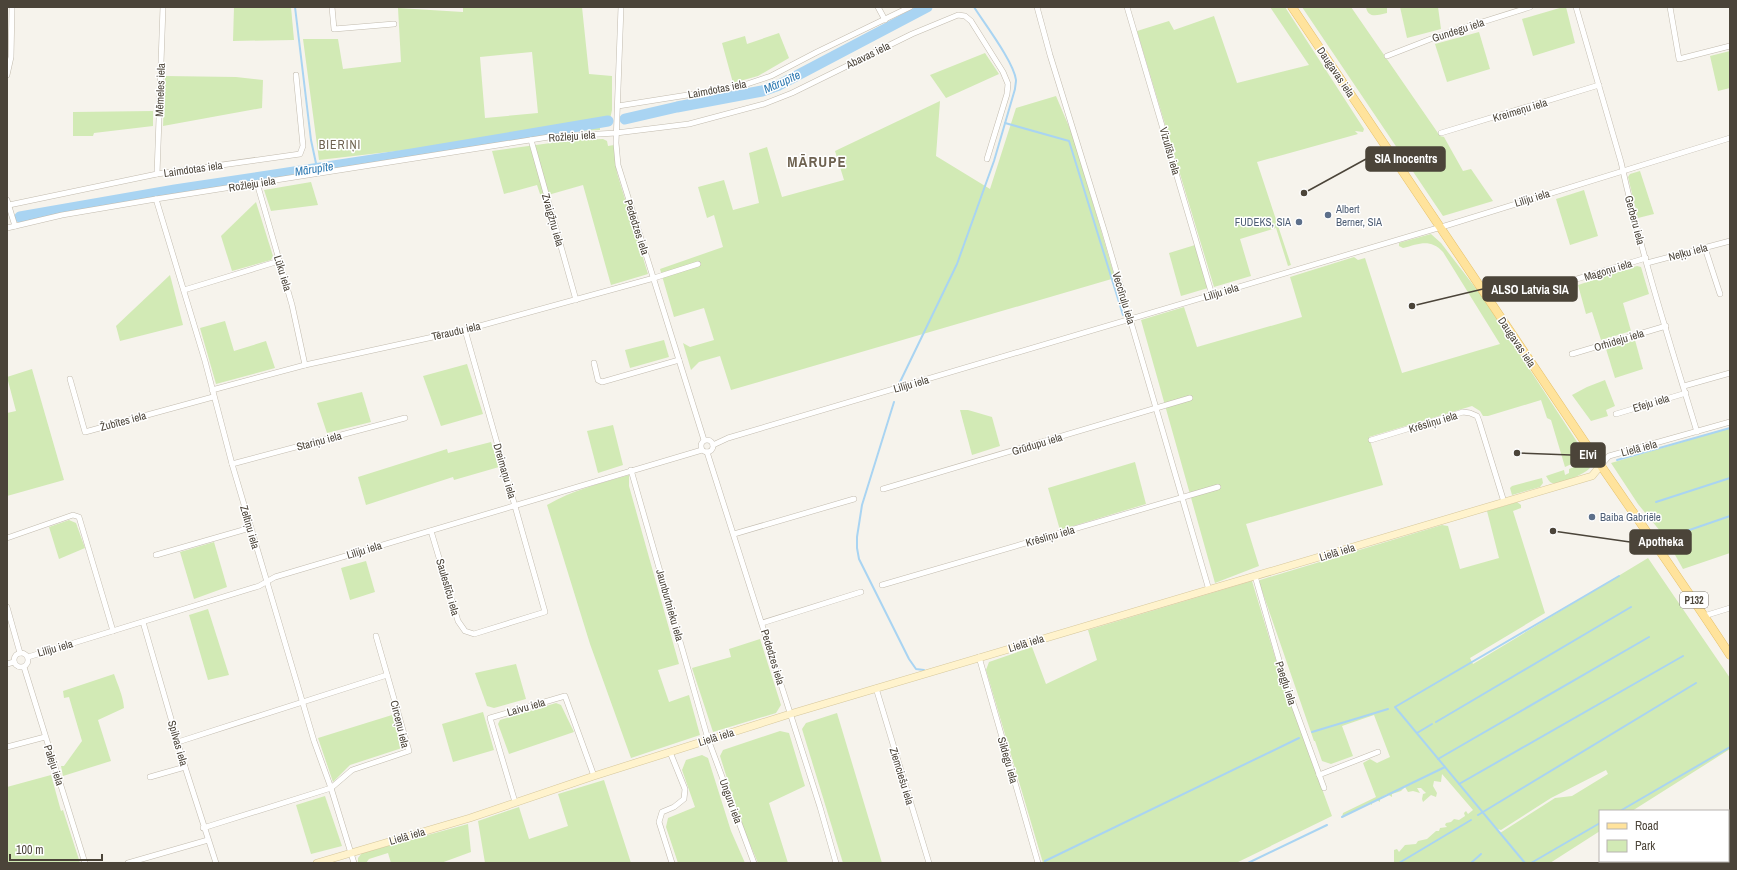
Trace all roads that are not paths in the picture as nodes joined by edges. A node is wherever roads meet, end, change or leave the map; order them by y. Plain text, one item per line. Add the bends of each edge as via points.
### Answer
1 (12, 7) edge
2 (163, 7) edge
3 (332, 7) edge
4 (621, 7) edge
5 (878, 7) edge
6 (910, 7) edge
7 (1037, 7) edge
8 (1127, 7) edge
9 (1292, 7) edge
10 (1530, 7) edge
11 (1576, 7) edge
12 (1670, 7) edge
13 (885, 20) junction
14 (394, 24) dead end
15 (1730, 46) edge
16 (1387, 56) dead end
17 (7, 75) edge
18 (296, 75) dead end
19 (1599, 85) junction
20 (618, 106) junction
21 (616, 133) junction
22 (1441, 134) dead end
23 (1730, 138) edge
24 (530, 140) junction
25 (987, 159) dead end
26 (1622, 171) junction
27 (157, 174) junction
28 (257, 183) junction
29 (156, 199) junction
30 (8, 202) edge
31 (15, 226) junction
32 (1440, 227) junction
33 (7, 228) edge
34 (1730, 241) edge
35 (1705, 248) junction
36 (279, 261) junction
37 (1646, 261) junction
38 (698, 264) dead end
39 (654, 278) junction
40 (184, 290) junction
41 (1720, 294) dead end
42 (1212, 295) junction
43 (1524, 295) dead end
44 (576, 300) junction
45 (1130, 320) junction
46 (1666, 326) junction
47 (465, 330) junction
48 (1572, 354) dead end
49 (679, 360) junction
50 (594, 363) dead end
51 (305, 365) junction
52 (1730, 373) edge
53 (70, 379) dead end
54 (1684, 386) junction
55 (212, 390) junction
56 (1686, 393) junction
57 (214, 397) junction
58 (1190, 398) dead end
59 (1156, 408) junction
60 (1616, 414) dead end
61 (405, 418) dead end
62 (1730, 422) edge
63 (1697, 432) junction
64 (704, 440) junction
65 (1371, 440) dead end
66 (713, 444) junction
67 (702, 450) junction
68 (707, 452) junction
69 (232, 464) junction
70 (1601, 465) junction
71 (631, 470) junction
72 (1218, 486) dead end
73 (883, 489) dead end
74 (1182, 497) junction
75 (854, 499) dead end
76 (1504, 502) junction
77 (515, 506) junction
78 (250, 528) junction
79 (431, 531) junction
80 (734, 534) junction
81 (7, 538) edge
82 (156, 555) dead end
83 (1255, 576) junction
84 (266, 582) junction
85 (882, 585) dead end
86 (1209, 590) junction
87 (861, 592) dead end
88 (7, 607) edge
89 (1730, 608) edge
90 (545, 612) joint
91 (1704, 616) junction
92 (143, 622) junction
93 (762, 622) junction
94 (113, 631) junction
95 (376, 636) dead end
96 (20, 653) junction
97 (1730, 655) edge
98 (28, 657) junction
99 (979, 658) junction
100 (14, 662) junction
101 (7, 664) edge
102 (24, 667) junction
103 (387, 675) junction
104 (876, 688) junction
105 (302, 701) junction
106 (790, 714) junction
107 (45, 737) junction
108 (708, 739) junction
109 (178, 742) junction
110 (7, 747) edge
111 (670, 752) junction
112 (1378, 752) dead end
113 (185, 767) junction
114 (1320, 775) junction
115 (594, 776) junction
116 (150, 777) dead end
117 (331, 788) junction
118 (1324, 788) dead end
119 (515, 802) junction
120 (204, 828) junction
121 (208, 840) junction
122 (351, 853) junction
123 (85, 863) edge
124 (128, 863) edge
125 (216, 863) edge
126 (317, 863) edge
127 (354, 863) edge
128 (672, 863) edge
129 (754, 863) edge
130 (836, 863) edge
131 (929, 863) edge
132 (1038, 863) edge

1 - 17 street via 11,57
2 - 27 street, Mēmeles iela
3 - 14 street via 334,29
4 - 20 street, Pededzes iela
5 - 13 street
6 - 13 street, Laimdotas iela
7 - 45 street, Veccīruļu iela
8 - 42 street, Vizulīšu iela
9 - 32 main road, Daugavas iela / P132
10 - 16 street, Gundegu iela via 1441,35
11 - 19 street, Gerberu iela
12 - 15 street via 1679,59
13 - 20 street, Laimdotas iela via 771,76 738,87
18 - 27 street, Laimdotas iela via 303,146 300,154
19 - 22 street, Kreimeņu iela
19 - 26 street, Gerberu iela
20 - 21 street, Pededzes iela
21 - 24 street, Rožleju iela
21 - 25 street, Abavas iela via 689,124 764,104 792,93 912,34 962,15 971,22 1008,84
21 - 39 street, Pededzes iela via 620,173
23 - 26 street, Liliju iela
24 - 28 street, Rožleju iela
24 - 44 street, Zvaigžņu iela
26 - 32 street, Liliju iela
26 - 37 street, Gerberu iela
27 - 30 street, Laimdotas iela
28 - 29 street, Rožleju iela
28 - 36 street, Lūku iela
29 - 31 street, Rožleju iela
29 - 40 street, Zeltiņu iela
30 - 31 street
31 - 33 street, Rožleju iela
32 - 42 street, Liliju iela
32 - 70 main road, Daugavas iela / P132
34 - 35 street, Neļķu iela
35 - 37 street, Neļķu iela
35 - 41 street
36 - 40 street
36 - 51 street, Lūku iela
37 - 43 street, Magoņu iela
37 - 46 street, Gerberu iela
38 - 39 street, Tēraudu iela
39 - 44 street, Tēraudu iela
39 - 49 street, Pededzes iela
40 - 55 street, Zeltiņu iela
42 - 45 street, Liliju iela
44 - 47 street, Tēraudu iela
45 - 59 street, Veccīruļu iela
45 - 66 street, Liliju iela
46 - 48 street, Orhideju iela
46 - 54 street, Gerberu iela
47 - 51 street, Tēraudu iela
47 - 77 street, Dreimaņu iela
49 - 50 street via 602,382 598,380
49 - 64 street, Pededzes iela
51 - 55 street, Tēraudu iela
52 - 54 street
53 - 57 street, Žubītes iela via 85,432
54 - 56 street, Gerberu iela
55 - 57 street, Zeltiņu iela
56 - 60 street, Efeju iela
56 - 63 street, Gerberu iela
57 - 69 street, Zeltiņu iela
58 - 59 street, Grūdupu iela
59 - 73 street, Grūdupu iela
59 - 74 street, Veccīruļu iela
61 - 69 street, Stariņu iela
62 - 63 street, Lielā iela
63 - 70 street, Lielā iela via 1609,456
64 - 66 street
64 - 67 street via 700,445
65 - 76 street, Krēsliņu iela via 1463,412 1477,416
66 - 68 street
67 - 68 street
67 - 71 street, Liliju iela
68 - 80 street, Pededzes iela
69 - 78 street, Zeltiņu iela
70 - 76 street, Lielā iela via 1592,476
70 - 91 main road, Daugavas iela / P132
71 - 77 street, Liliju iela
71 - 108 street, Jaunburtnieku iela
72 - 74 street, Krēsliņu iela
74 - 85 street, Krēsliņu iela
74 - 86 street, Veccīruļu iela
75 - 80 street
76 - 83 street, Lielā iela
77 - 79 street, Liliju iela
77 - 90 street, Dreimaņu iela
78 - 82 street
78 - 84 street, Zeltiņu iela
79 - 84 street, Liliju iela
79 - 90 street, Sauleslīču iela via 458,621 465,631 474,634
80 - 93 street, Pededzes iela
81 - 94 street via 73,515 79,517
83 - 86 street, Lielā iela
83 - 114 street, Paegļu iela via 1285,681
84 - 92 street, Liliju iela
84 - 105 street, Zeltiņu iela
86 - 99 street, Lielā iela
87 - 93 street
88 - 96 street
89 - 91 street
91 - 97 main road, Daugavas iela / P132
92 - 94 street, Liliju iela
92 - 109 street, Spilvas iela
93 - 106 street, Pededzes iela
94 - 98 street, Liliju iela
95 - 103 street, Circeņu iela
96 - 98 street
96 - 100 street via 15,656
98 - 102 street via 28,664
99 - 104 street, Lielā iela
99 - 132 street, Sildegu iela
100 - 101 street
100 - 102 street via 17,666
102 - 107 street, Paleju iela
103 - 105 street
103 - 117 street, Circeņu iela via 409,751 352,770
104 - 106 street, Lielā iela
104 - 131 street, Ziemciešu iela
105 - 109 street
105 - 117 street, Zeltiņu iela
106 - 108 street, Lielā iela
106 - 130 street, Pededzes iela
107 - 110 street
107 - 123 street, Paleju iela
108 - 111 street, Lielā iela
108 - 129 street, Unguru iela
109 - 113 street, Spilvas iela
111 - 115 street, Lielā iela
111 - 128 street via 685,789 684,799 662,812 659,822
112 - 114 street
113 - 116 street
113 - 120 street, Spilvas iela
114 - 118 street, Paegļu iela
115 - 119 street, Lielā iela
115 - 119 street, Laivu iela via 565,696 490,718
117 - 120 street
117 - 122 street, Zeltiņu iela
119 - 122 street, Lielā iela
120 - 121 street, Spilvas iela
121 - 124 street
121 - 125 street, Spilvas iela
122 - 126 street, Lielā iela
122 - 127 street, Zeltiņu iela

